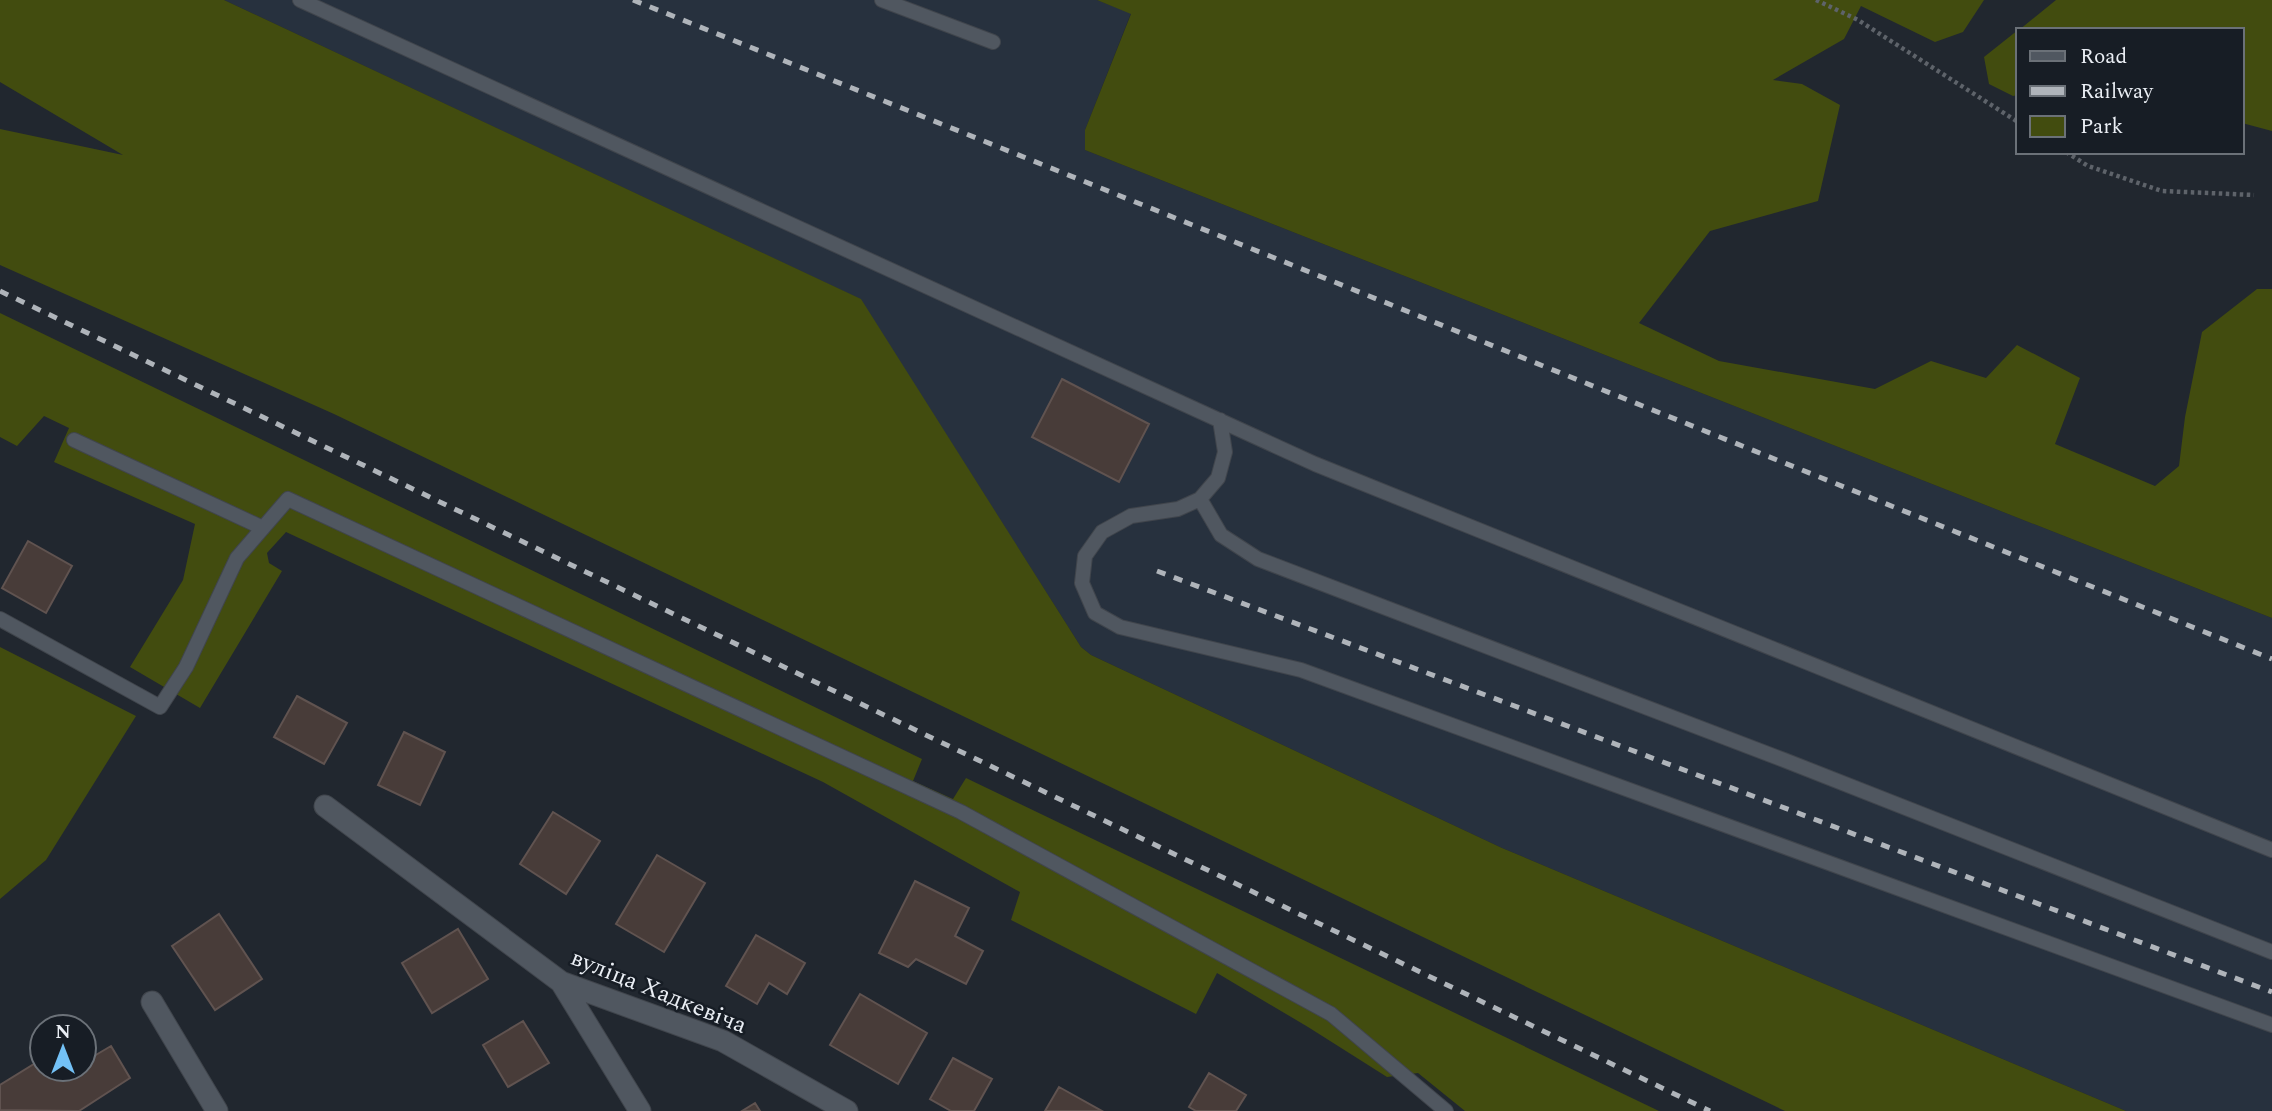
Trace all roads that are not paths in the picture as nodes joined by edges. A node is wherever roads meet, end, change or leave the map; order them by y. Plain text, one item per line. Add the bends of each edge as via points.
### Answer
1 (300, 0) edge
2 (882, 0) edge
3 (993, 42) dead end
4 (1220, 420) junction
5 (74, 440) dead end
6 (1200, 499) junction
7 (263, 528) junction
8 (0, 619) edge
9 (325, 806) dead end
10 (2272, 850) edge
11 (2272, 952) edge
12 (561, 982) junction
13 (152, 1002) dead end
14 (2272, 1025) edge
15 (217, 1111) edge
16 (640, 1111) edge
17 (847, 1111) edge
18 (1446, 1111) edge

1 - 4 lane
2 - 3 lane
4 - 6 lane via 1225,452 1218,478
4 - 10 lane via 1315,464
5 - 7 lane
6 - 11 lane via 1221,535 1258,559
6 - 14 lane via 1178,509 1131,516 1102,532 1085,556 1083,570 1082,583 1095,613 1121,627 1301,670
7 - 8 lane via 237,558 186,667 160,707
7 - 18 lane via 288,499 961,812 1331,1014
9 - 12 street, вуліца Хадкевіча
12 - 16 street
12 - 17 street, вуліца Хадкевіча via 723,1041
13 - 15 street

